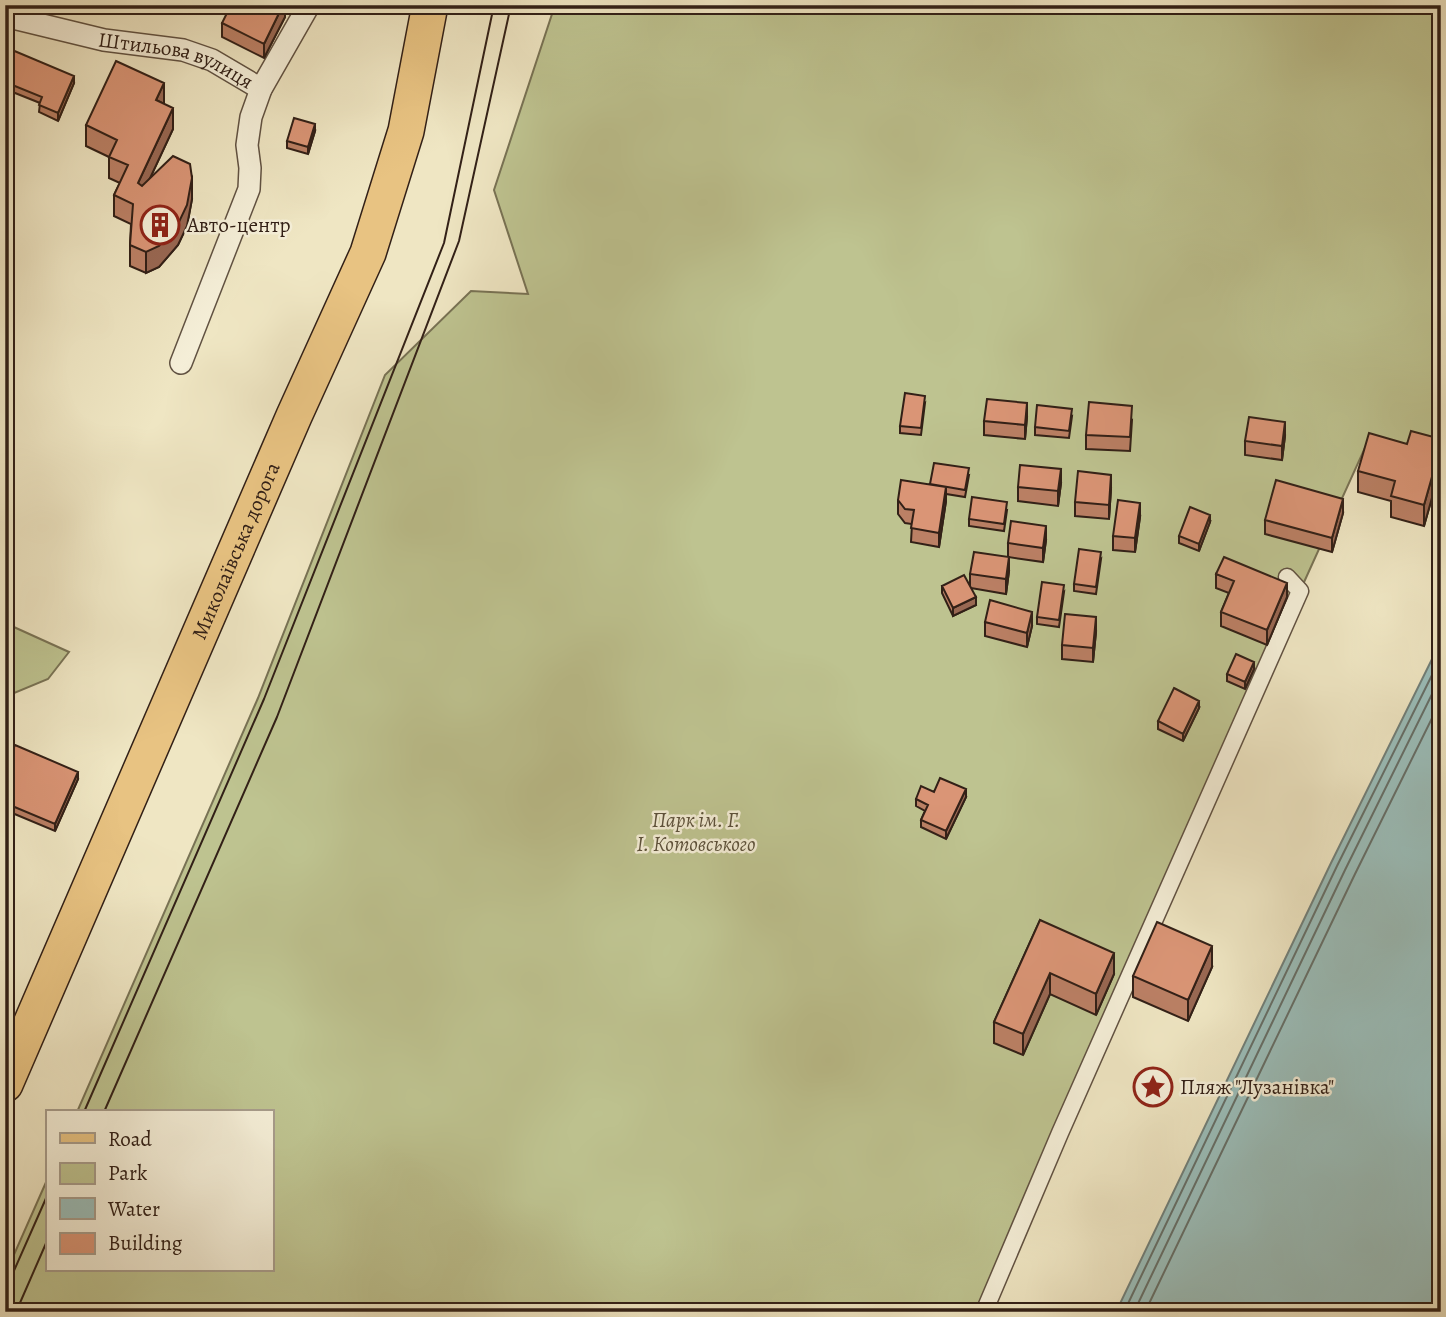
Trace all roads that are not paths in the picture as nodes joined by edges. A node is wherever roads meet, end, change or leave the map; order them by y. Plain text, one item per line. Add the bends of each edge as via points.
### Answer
1 (309, 5) edge
2 (430, 5) edge
3 (5, 16) edge
4 (261, 89) junction
5 (181, 363) dead end
6 (1287, 577) dead end
7 (5, 1084) edge
8 (984, 1312) edge

1 - 4 street
2 - 7 main road, Миколаївська дорога via 406,131 368,253
3 - 4 street, Штильова вулиця via 104,40 183,50 212,60
4 - 5 street via 247,145 249,189
6 - 8 street via 1300,591

